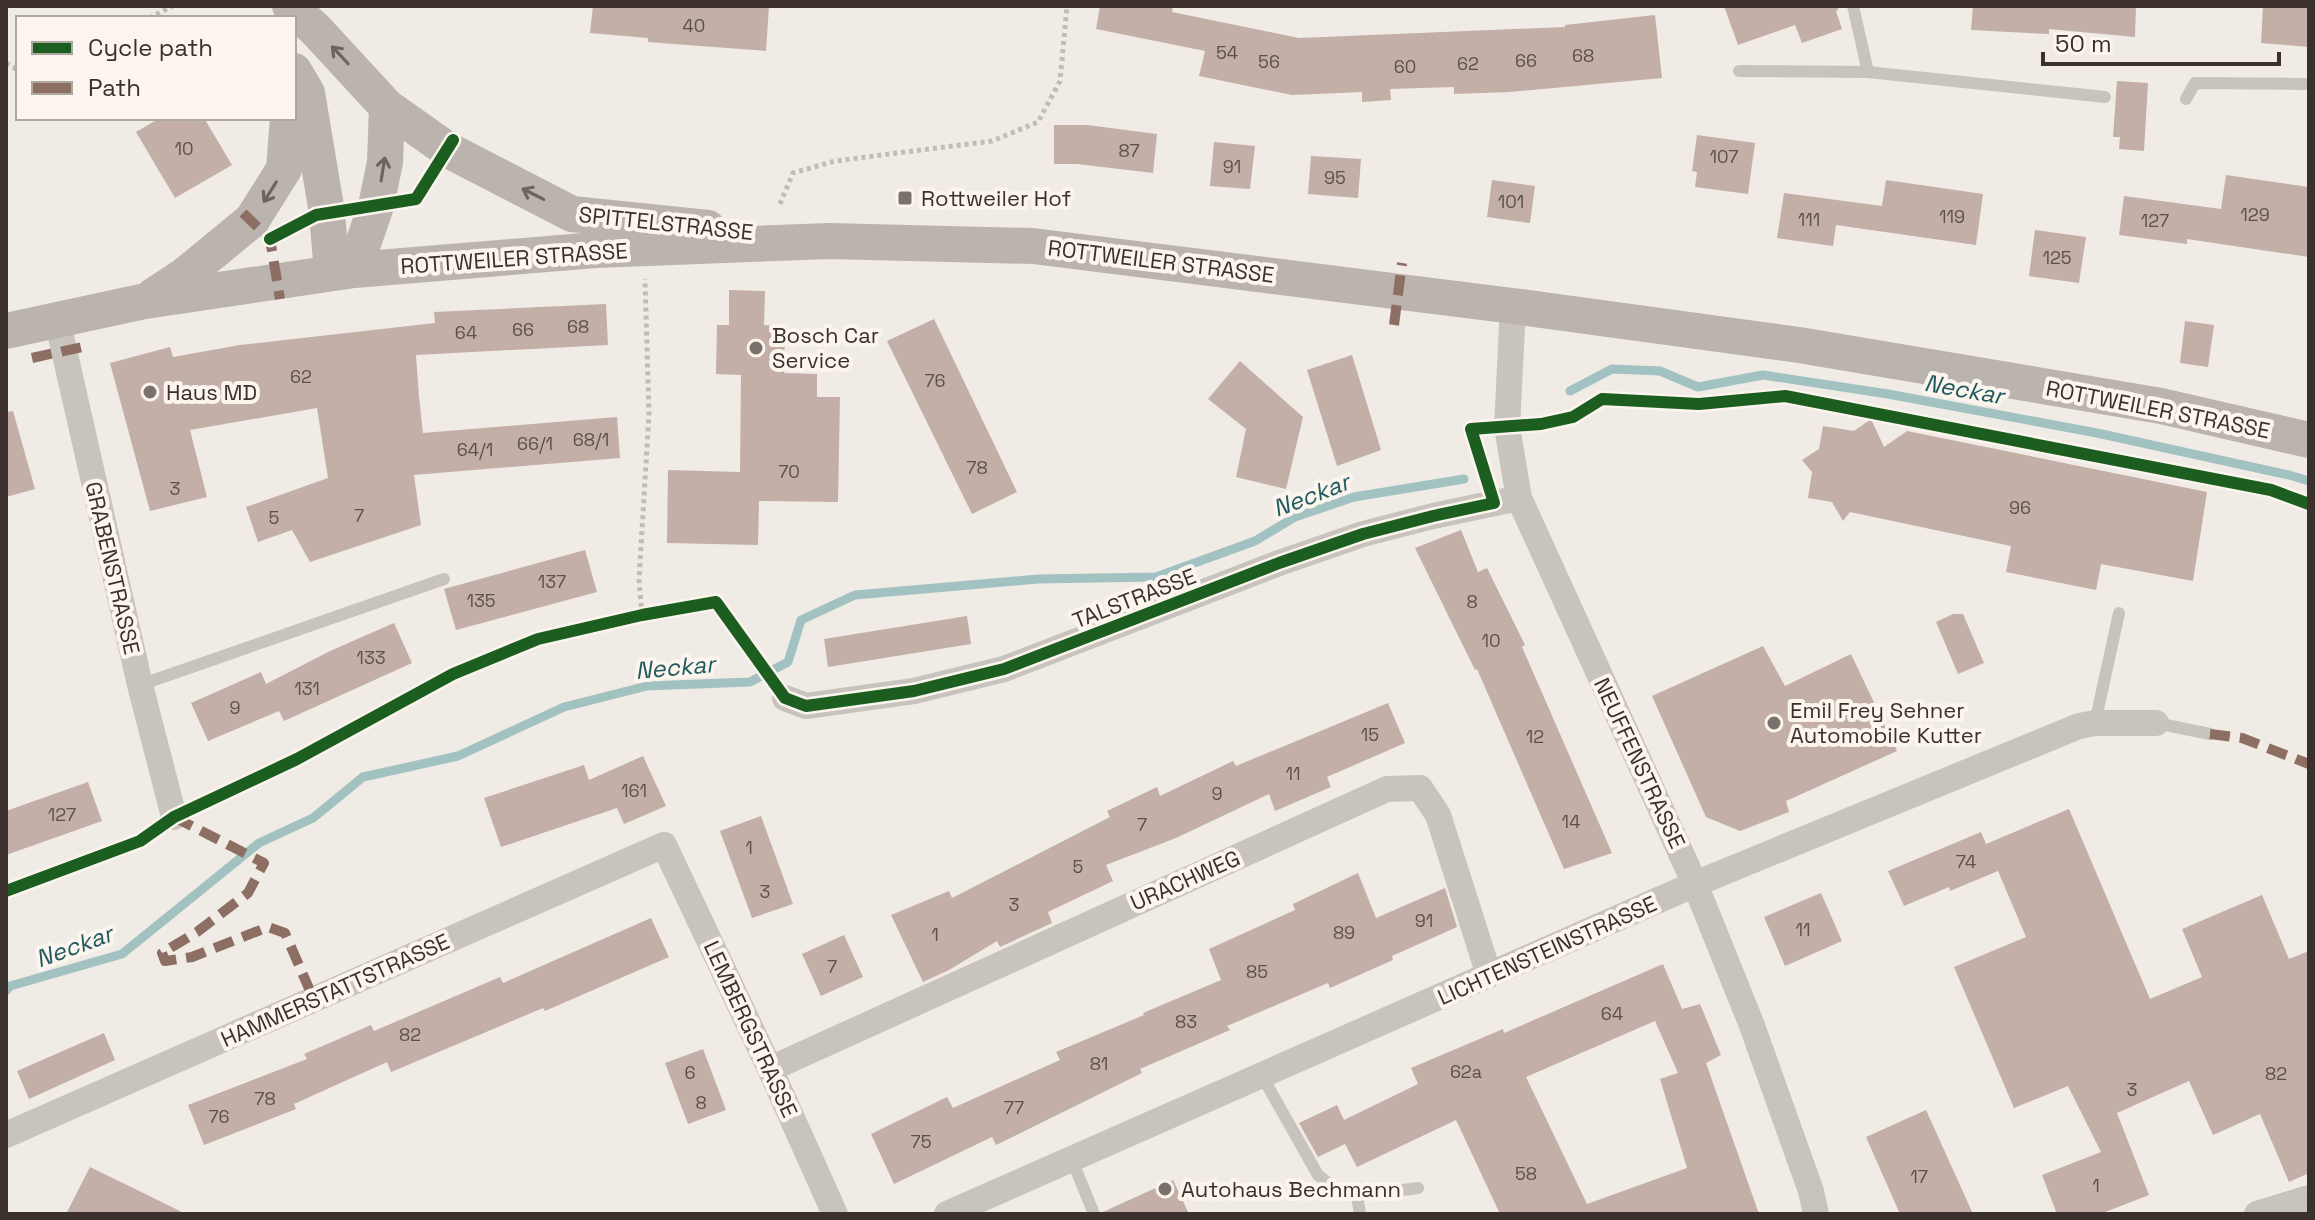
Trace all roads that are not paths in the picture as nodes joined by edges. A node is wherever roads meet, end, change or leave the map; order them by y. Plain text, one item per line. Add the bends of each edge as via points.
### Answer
1 (290, 6) edge
2 (1853, 6) edge
3 (1739, 71) dead end
4 (1868, 72) junction
5 (296, 74) edge
6 (2309, 84) edge
7 (2105, 97) dead end
8 (2186, 99) dead end
9 (387, 107) junction
10 (288, 120) edge
11 (829, 241) junction
12 (343, 272) junction
13 (145, 301) junction
14 (1513, 306) junction
15 (57, 319) junction
16 (6, 331) edge
17 (2309, 440) edge
18 (1519, 498) junction
19 (444, 579) dead end
20 (2119, 613) dead end
21 (140, 685) junction
22 (785, 698) dead end
23 (2095, 723) junction
24 (2156, 723) joint
25 (2210, 734) dead end
26 (174, 817) dead end
27 (664, 845) joint
28 (1695, 884) junction
29 (1489, 975) junction
30 (770, 1069) junction
31 (1262, 1076) junction
32 (6, 1135) edge
33 (1072, 1160) junction
34 (1418, 1188) dead end
35 (1357, 1196) junction
36 (2309, 1198) edge
37 (835, 1214) edge
38 (947, 1214) edge
39 (1094, 1214) edge
40 (1360, 1214) edge
41 (1816, 1214) edge
42 (2257, 1214) edge

9 -> 1 main road, SPITTELSTRASSE
2 - 4 lane
3 - 4 lane
4 - 7 lane
5 - 12 main road via 307,93 327,213
6 - 8 lane via 2195,83
11 -> 9 main road, SPITTELSTRASSE via 572,214 448,150
12 -> 9 main road via 376,206 385,162
10 -> 13 main road via 284,169 252,220
11 - 12 main road, ROTTWEILER STRASSE via 596,250
11 - 14 main road, ROTTWEILER STRASSE via 1033,246
12 - 13 main road, ROTTWEILER STRASSE
13 - 15 main road, ROTTWEILER STRASSE
14 - 17 main road, ROTTWEILER STRASSE via 1799,345 2161,406
14 - 18 street, NEUFFENSTRASSE via 1507,427
15 - 16 main road, ROTTWEILER STRASSE
15 - 21 street, GRABENSTRASSE
18 - 22 street, TALSTRASSE via 1363,534 1004,669 914,691 806,706
18 - 28 street, NEUFFENSTRASSE
19 - 21 lane
20 - 23 lane
21 - 26 street, GRABENSTRASSE
23 - 24 street, LICHTENSTEINSTRASSE
23 - 28 street, LICHTENSTEINSTRASSE
24 - 25 lane
27 - 30 street, LEMBERGSTRASSE
27 - 32 street, HAMMERSTATTSTRASSE
28 - 29 street, LICHTENSTEINSTRASSE
28 - 41 street, NEUFFENSTRASSE via 1751,1023
29 - 30 street, URACHWEG via 1438,815 1420,788 1387,789
29 - 31 street, LICHTENSTEINSTRASSE
30 - 37 street, LEMBERGSTRASSE
31 - 33 street, LICHTENSTEINSTRASSE
31 - 35 lane via 1318,1175
33 - 38 street, LICHTENSTEINSTRASSE
33 - 39 lane
34 - 35 lane
35 - 40 lane
36 - 42 street

